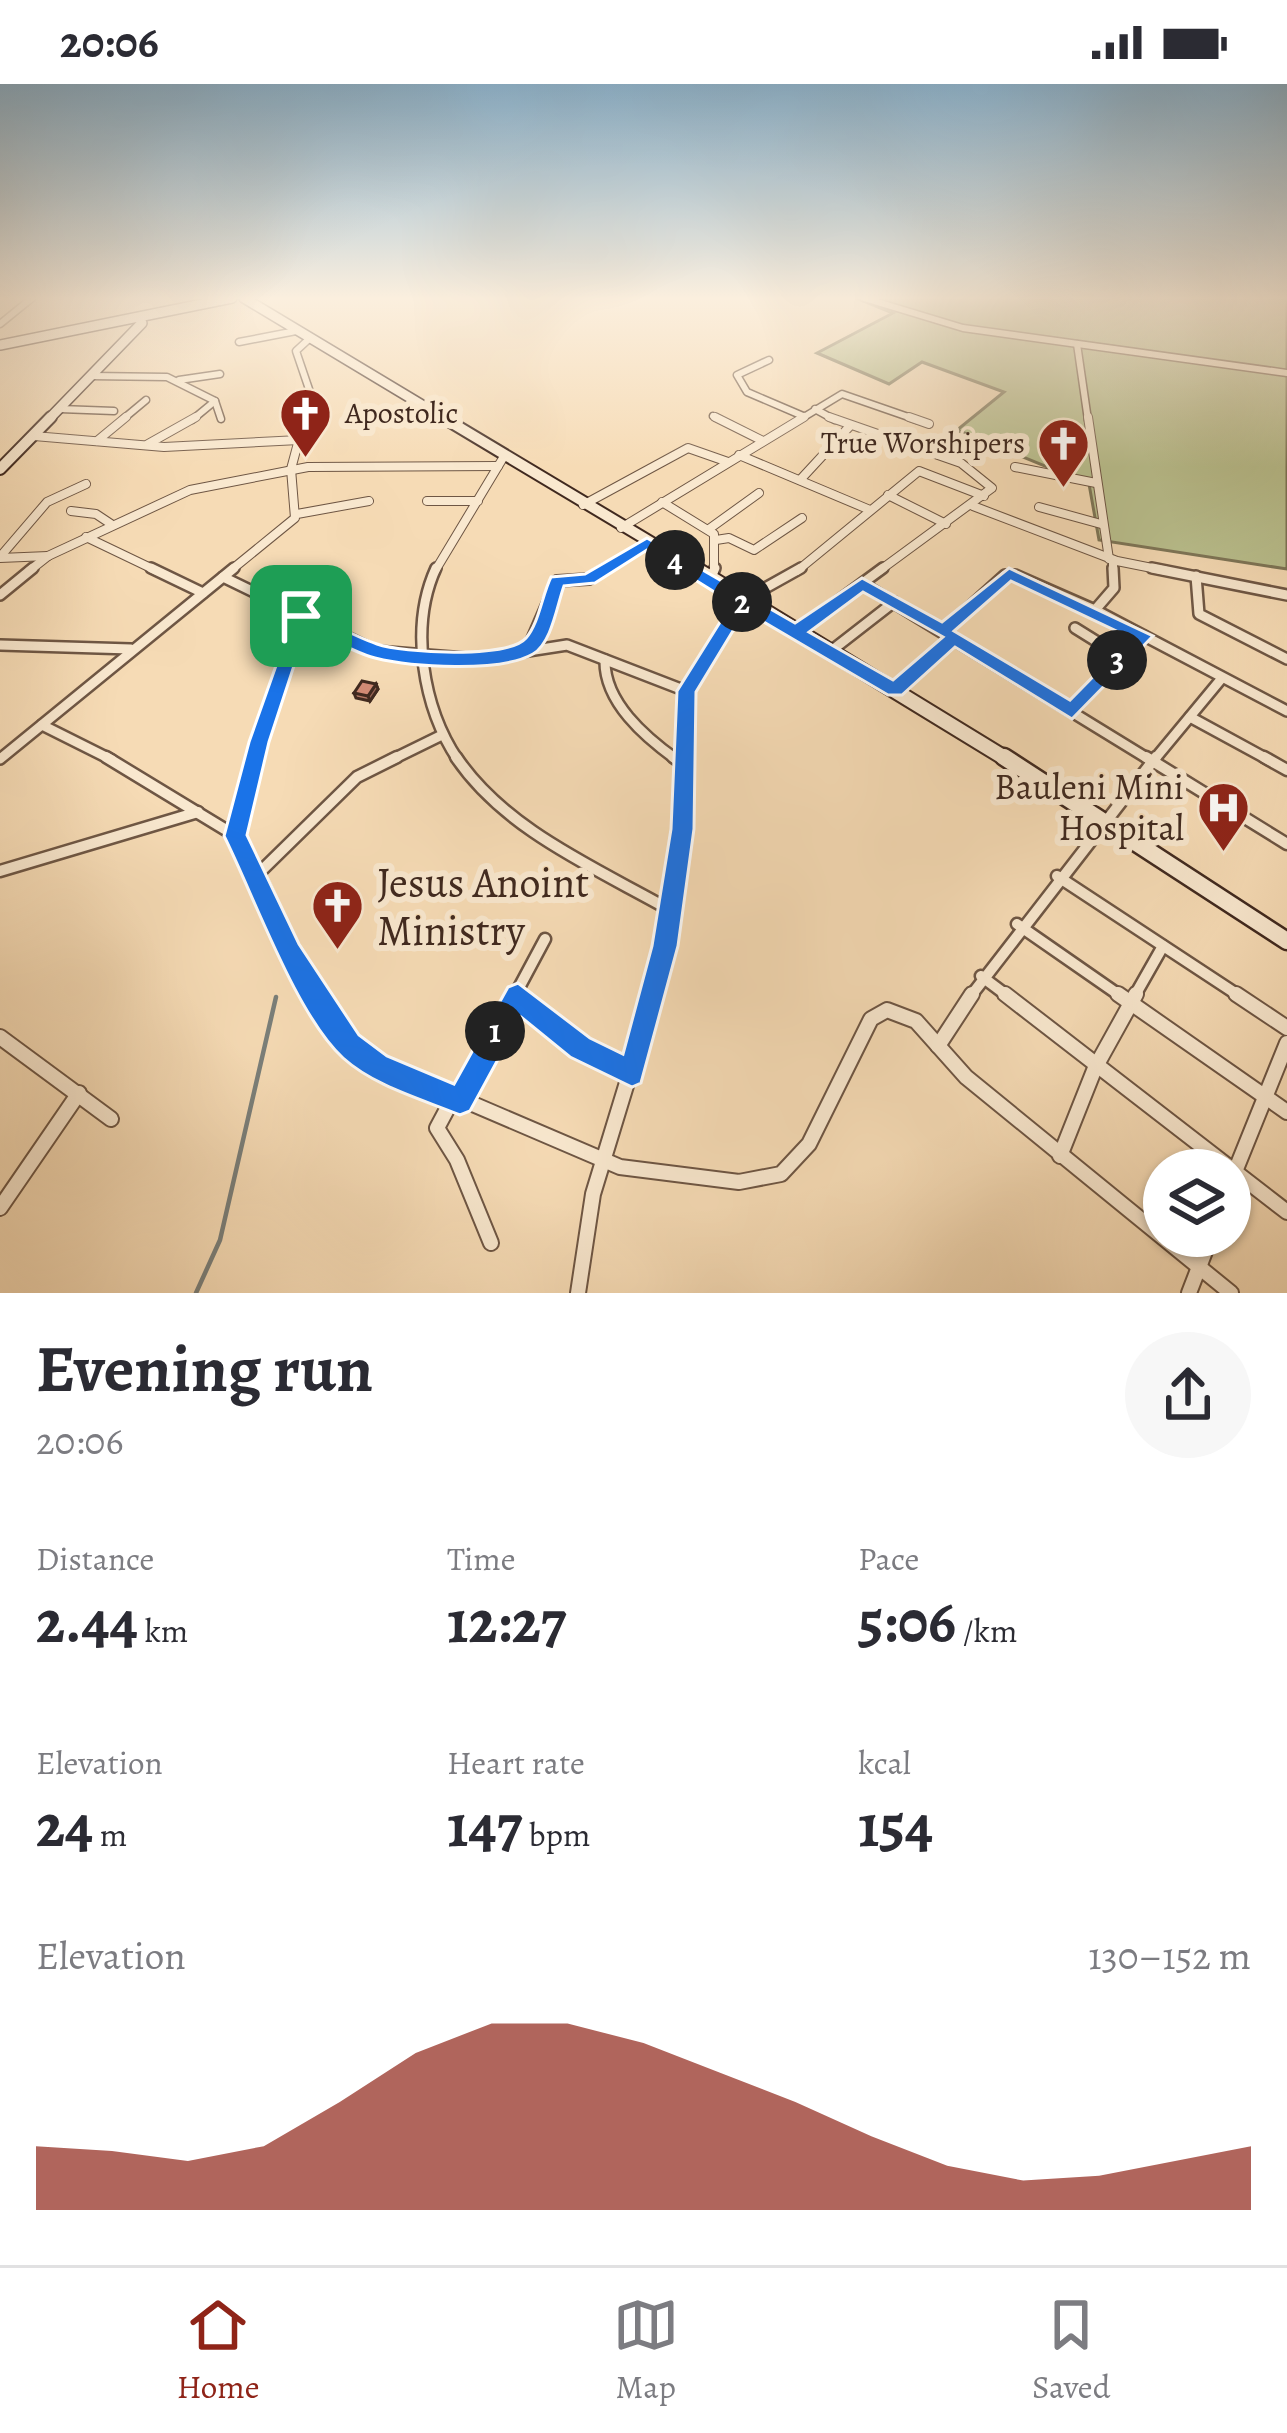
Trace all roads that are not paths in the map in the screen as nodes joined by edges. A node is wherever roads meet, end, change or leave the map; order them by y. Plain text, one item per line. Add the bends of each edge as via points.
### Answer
1 (108, 354) edge
2 (299, 354) edge
3 (332, 354) edge
4 (1078, 354) edge
5 (1152, 354) edge
6 (770, 360) dead end
7 (1287, 373) edge
8 (220, 374) dead end
9 (91, 376) junction
10 (178, 380) junction
11 (146, 400) dead end
12 (215, 401) junction
13 (60, 409) junction
14 (815, 409) junction
15 (114, 411) dead end
16 (713, 416) dead end
17 (803, 416) junction
18 (221, 419) dead end
19 (929, 424) dead end
20 (849, 427) junction
21 (34, 436) junction
22 (299, 440) junction
23 (97, 441) junction
24 (764, 441) junction
25 (144, 446) junction
26 (739, 455) junction
27 (500, 462) junction
28 (728, 462) junction
29 (1015, 467) dead end
30 (0, 469) edge
31 (291, 469) junction
32 (800, 480) junction
33 (86, 484) dead end
34 (1096, 484) junction
35 (759, 493) dead end
36 (888, 495) junction
37 (984, 496) junction
38 (369, 501) dead end
39 (427, 501) dead end
40 (478, 502) junction
41 (662, 502) junction
42 (582, 505) junction
43 (973, 506) junction
44 (1039, 507) dead end
45 (870, 510) junction
46 (70, 511) dead end
47 (297, 514) junction
48 (802, 518) dead end
49 (111, 524) junction
50 (946, 524) junction
51 (1101, 524) junction
52 (621, 528) junction
53 (710, 529) junction
54 (86, 537) junction
55 (716, 540) junction
56 (647, 543) junction
57 (48, 556) junction
58 (0, 557) edge
59 (1111, 560) junction
60 (1196, 576) junction
61 (223, 577) junction
62 (709, 580) junction
63 (862, 584) junction
64 (203, 592) junction
65 (0, 595) edge
66 (1287, 595) edge
67 (742, 602) junction
68 (894, 602) junction
69 (1096, 610) junction
70 (301, 616) junction
71 (1076, 628) dead end
72 (944, 631) junction
73 (796, 632) junction
74 (1144, 636) junction
75 (954, 638) junction
76 (0, 645) edge
77 (131, 649) junction
78 (527, 649) junction
79 (831, 652) junction
80 (1120, 656) junction
81 (422, 659) junction
82 (1287, 659) edge
83 (605, 660) junction
84 (1222, 678) junction
85 (895, 689) junction
86 (686, 691) junction
87 (1072, 711) junction
88 (1287, 711) edge
89 (1190, 717) junction
90 (42, 725) junction
91 (440, 736) junction
92 (0, 759) edge
93 (1157, 762) junction
94 (686, 766) junction
95 (1287, 770) edge
96 (198, 812) junction
97 (1100, 822) junction
98 (236, 836) junction
99 (1287, 844) edge
100 (0, 871) edge
101 (258, 874) junction
102 (1057, 876) junction
103 (670, 910) junction
104 (1017, 924) junction
105 (545, 939) dead end
106 (1287, 941) edge
107 (1163, 946) junction
108 (981, 976) junction
109 (518, 997) junction
110 (1130, 1004) junction
111 (1287, 1028) edge
112 (0, 1036) edge
113 (1287, 1043) edge
114 (938, 1046) junction
115 (1095, 1069) junction
116 (632, 1073) junction
117 (79, 1093) junction
118 (1266, 1097) junction
119 (456, 1100) junction
120 (1287, 1112) edge
121 (111, 1120) dead end
122 (1196, 1149) edge
123 (1244, 1149) edge
124 (1060, 1156) junction
125 (604, 1161) junction
126 (1251, 1190) edge
127 (0, 1208) edge
128 (1287, 1212) edge
129 (491, 1243) dead end
130 (1204, 1257) edge
131 (1200, 1268) junction
132 (578, 1293) edge
133 (1189, 1293) edge
134 (1231, 1293) edge

1 - 9 street
2 - 22 street via 311,394
3 - 27 street
4 - 34 street
5 - 7 street
6 - 17 street via 737,375 745,391
8 - 10 street
9 - 10 street
9 - 13 street
10 - 12 street
11 - 23 street
12 - 18 street
12 - 25 street
13 - 15 street
13 - 21 street
14 - 17 street
14 - 19 street via 847,393
14 - 20 street
16 - 24 street
17 - 24 street
20 - 32 street
20 - 37 street via 975,470 992,488
21 - 23 street
21 - 30 street
22 - 25 street
22 - 31 street
23 - 25 street
24 - 26 street
26 - 28 street
26 - 32 street
27 - 31 street
27 - 40 street
27 - 42 street
28 - 41 street
28 - 42 street via 688,448
29 - 34 street
31 - 47 street
31 - 49 street via 190,490
32 - 45 street
33 - 58 street via 45,504
34 - 51 street
35 - 53 street
36 - 37 street via 922,470
36 - 45 street
36 - 50 street
37 - 43 street
38 - 47 street
39 - 40 street
40 - 81 street via 428,589
41 - 52 street
41 - 53 street
42 - 52 street
43 - 50 street
43 - 59 street
44 - 51 street
45 - 67 street via 795,573
46 - 49 street
47 - 61 street
48 - 55 street via 754,550
49 - 54 street
50 - 63 street
51 - 59 street
52 - 56 street
53 - 55 street
54 - 57 street
54 - 64 street
55 - 62 street
56 - 62 street
56 - 78 street via 589,579 557,581
57 - 58 street
57 - 65 street
59 - 60 street
59 - 69 street via 1114,588
60 - 66 street
60 - 82 street via 1199,614
61 - 64 street
61 - 70 street
62 - 67 street
63 - 68 street
63 - 73 street
64 - 77 street
67 - 73 street
67 - 86 street
68 - 72 street
68 - 79 street
69 - 72 street via 1009,574
69 - 74 street
70 - 81 street via 365,648
70 - 98 street
71 - 80 street
72 - 75 street
73 - 79 street
74 - 80 street
74 - 84 street
75 - 85 street
75 - 87 street
76 - 77 street
77 - 90 street
78 - 81 street
78 - 83 street via 567,645
79 - 85 street
80 - 87 street
81 - 91 street
83 - 86 street
83 - 94 street via 608,691
84 - 88 street
84 - 89 street
85 - 97 street
86 - 94 street
87 - 93 street
89 - 93 street
89 - 95 street
90 - 92 street
90 - 96 street
91 - 101 street via 357,777
91 - 103 street via 455,764 500,808
93 - 97 street
93 - 99 street
94 - 103 street
96 - 98 street
96 - 100 street
97 - 102 street
97 - 106 street
98 - 101 street
101 - 119 street via 283,939 349,1045
102 - 104 street
102 - 107 street
103 - 116 street
104 - 108 street
104 - 110 street
105 - 109 street
107 - 110 street
107 - 111 street
108 - 114 street
108 - 115 street
109 - 116 street via 580,1047
109 - 119 street
110 - 115 street
110 - 118 street
112 - 117 street
113 - 118 street
114 - 124 street
114 - 125 street via 906,1016 875,1014 801,1157 770,1178 639,1172
115 - 122 street
115 - 124 street
116 - 125 street
117 - 121 street
117 - 127 street
118 - 120 street
118 - 123 street
119 - 125 street
119 - 129 street via 437,1128
124 - 131 street
125 - 132 street via 586,1221
126 - 128 street
130 - 131 street
131 - 133 street
131 - 134 street

